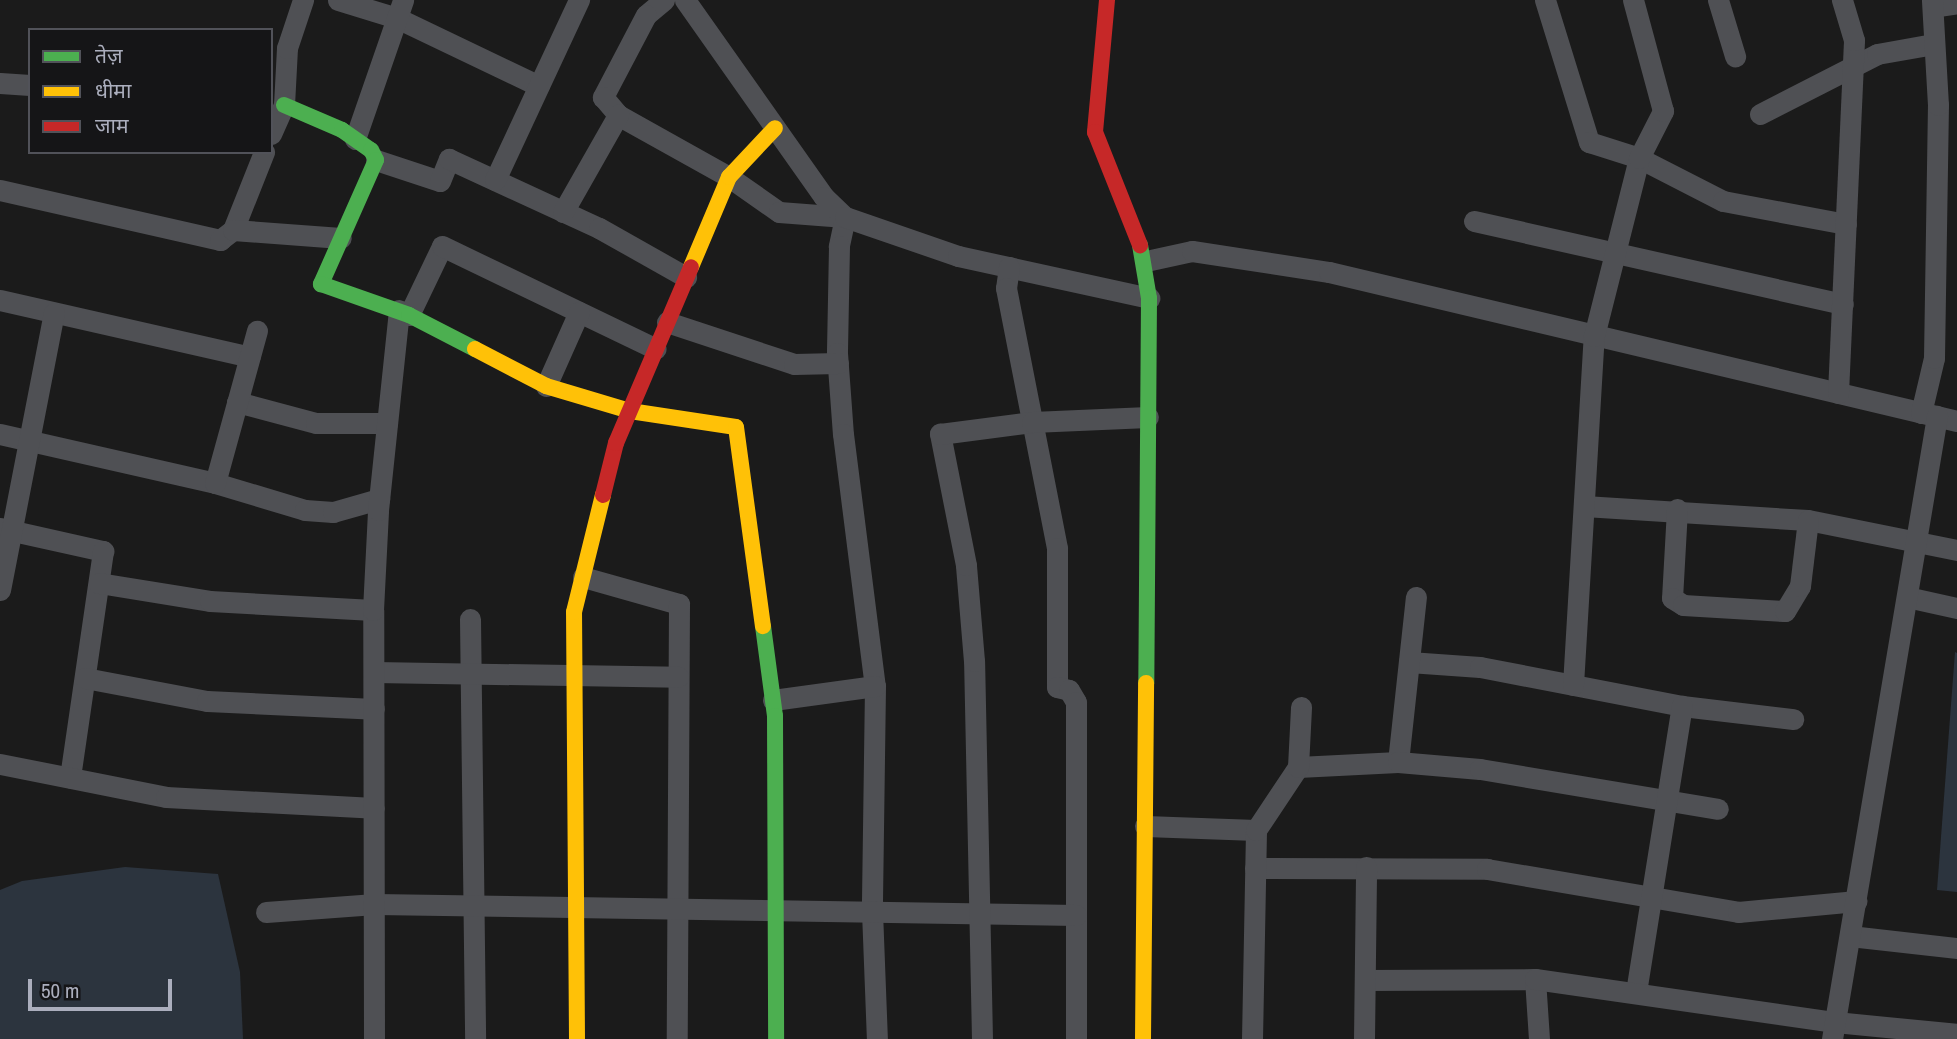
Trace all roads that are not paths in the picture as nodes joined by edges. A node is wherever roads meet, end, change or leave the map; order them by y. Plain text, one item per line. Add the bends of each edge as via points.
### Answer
1 (303, 0) edge
2 (338, 0) edge
3 (579, 0) edge
4 (664, 0) edge
5 (685, 0) edge
6 (1107, 0) edge
7 (1545, 0) edge
8 (1633, 0) edge
9 (1718, 0) edge
10 (1842, 0) edge
11 (1932, 3) edge
12 (1957, 3) edge
13 (400, 9) edge
14 (1934, 44) junction
15 (1735, 56) dead end
16 (1852, 66) junction
17 (0, 83) edge
18 (28, 85) edge
19 (539, 86) junction
20 (284, 105) junction
21 (1760, 114) dead end
22 (618, 115) junction
23 (775, 128) junction
24 (273, 130) edge
25 (355, 139) junction
26 (272, 154) edge
27 (1639, 158) junction
28 (376, 160) junction
29 (729, 177) junction
30 (495, 180) junction
31 (0, 190) edge
32 (564, 212) junction
33 (845, 217) junction
34 (1474, 221) dead end
35 (1846, 225) junction
36 (233, 230) junction
37 (341, 238) junction
38 (1615, 256) junction
39 (1146, 261) junction
40 (1010, 267) junction
41 (687, 277) junction
42 (1149, 298) junction
43 (0, 300) edge
44 (1843, 304) junction
45 (579, 312) junction
46 (54, 313) junction
47 (404, 313) junction
48 (667, 322) junction
49 (257, 331) dead end
50 (1594, 336) junction
51 (656, 349) junction
52 (250, 356) junction
53 (838, 363) junction
54 (546, 386) junction
55 (1838, 393) junction
56 (237, 402) junction
57 (629, 411) junction
58 (1148, 417) junction
59 (1938, 417) edge
60 (1032, 422) junction
61 (387, 423) junction
62 (0, 433) edge
63 (26, 440) junction
64 (215, 483) junction
65 (379, 499) junction
66 (1584, 506) junction
67 (1677, 509) junction
68 (1808, 520) junction
69 (6, 529) edge
70 (1916, 541) junction
71 (1957, 550) edge
72 (583, 578) junction
73 (99, 583) junction
74 (0, 590) edge
75 (1416, 597) dead end
76 (1907, 597) junction
77 (1957, 608) edge
78 (373, 610) junction
79 (470, 619) dead end
80 (1409, 662) junction
81 (374, 672) junction
82 (470, 674) junction
83 (575, 675) junction
84 (678, 677) junction
85 (85, 678) junction
86 (1573, 685) junction
87 (875, 686) junction
88 (773, 700) junction
89 (1682, 706) junction
90 (1301, 707) dead end
91 (374, 709) junction
92 (1793, 719) dead end
93 (1398, 762) junction
94 (0, 764) edge
95 (1298, 767) junction
96 (70, 778) junction
97 (1666, 802) junction
98 (374, 808) junction
99 (1718, 809) dead end
100 (1145, 826) junction
101 (1256, 830) junction
102 (1366, 867) junction
103 (1255, 868) junction
104 (1650, 897) junction
105 (1856, 901) junction
106 (375, 904) junction
107 (474, 905) junction
108 (576, 906) junction
109 (675, 908) junction
110 (775, 909) junction
111 (872, 911) junction
112 (266, 912) dead end
113 (982, 914) junction
114 (1076, 915) junction
115 (1850, 936) junction
116 (1957, 948) edge
117 (1535, 979) junction
118 (1365, 980) junction
119 (1636, 992) junction
120 (1834, 1030) edge
121 (1957, 1034) edge
122 (374, 1039) edge
123 (475, 1039) edge
124 (577, 1039) edge
125 (677, 1039) edge
126 (776, 1039) edge
127 (877, 1039) edge
128 (982, 1039) edge
129 (1076, 1039) edge
130 (1143, 1039) edge
131 (1252, 1039) edge
132 (1364, 1039) edge
133 (1539, 1039) edge

1 - 20 street via 287,48
2 - 13 street
3 - 19 street
4 - 22 street via 646,15 603,97
5 - 23 street
6 - 39 street via 1095,132
7 - 27 street via 1589,142
8 - 27 street via 1663,111
9 - 15 street
10 - 16 street via 1854,40
11 - 12 street
11 - 14 street
13 - 19 street
13 - 25 street
14 - 16 street via 1877,54
14 - 59 street
16 - 21 street
16 - 35 street
17 - 18 street
19 - 30 street
20 - 24 street
20 - 25 street
22 - 29 street
22 - 32 street
23 - 29 street
23 - 33 street via 824,197
25 - 28 street via 371,150
26 - 36 street
27 - 35 street via 1723,201
27 - 38 street
28 - 30 street via 440,181 449,159
28 - 37 street
29 - 33 street via 779,212
29 - 41 street
30 - 32 street
31 - 36 street via 220,240
32 - 41 street
33 - 40 street via 958,256
33 - 53 street via 839,246
34 - 38 street
35 - 44 street
36 - 37 street
37 - 47 street via 321,284
38 - 44 street
38 - 50 street
39 - 42 street
39 - 50 street via 1192,251 1223,253 1329,272
40 - 42 street
40 - 60 street via 1006,288
41 - 48 street
42 - 58 street
43 - 46 street
44 - 55 street
45 - 47 street via 442,246
45 - 51 street
45 - 54 street
46 - 52 street
46 - 63 street
47 - 54 street
47 - 61 street
48 - 51 street
48 - 53 street via 794,364
49 - 52 street
50 - 55 street
50 - 66 street
51 - 57 street
52 - 56 street
53 - 87 street
54 - 57 street
55 - 59 street
56 - 61 street via 316,423
56 - 64 street
57 - 72 street via 616,443
57 - 88 street via 736,427
58 - 60 street
58 - 100 street
59 - 70 street
60 - 113 street via 940,434 967,579
60 - 114 street via 1057,548 1057,687 1069,690 1076,702
61 - 65 street
62 - 63 street
63 - 64 street
63 - 69 street
64 - 65 street via 305,510 333,512
65 - 78 street
66 - 67 street
66 - 86 street
67 - 68 street
67 - 68 street via 1672,598 1683,605 1786,611 1800,586
68 - 70 street
69 - 73 street via 103,551
69 - 74 street
70 - 71 street
70 - 76 street
72 - 83 street via 574,612
72 - 84 street via 678,604
73 - 78 street via 210,601
73 - 85 street
75 - 80 street
76 - 77 street
76 - 105 street
78 - 81 street
79 - 82 street
80 - 86 street via 1480,667
80 - 93 street
81 - 82 street
81 - 91 street
82 - 83 street
82 - 107 street
83 - 84 street
83 - 108 street
84 - 109 street
85 - 91 street via 207,701
85 - 96 street
86 - 89 street
87 - 88 street
87 - 111 street
88 - 110 street
89 - 92 street
89 - 97 street
90 - 95 street
91 - 98 street
93 - 95 street
93 - 97 street via 1480,769
94 - 96 street
95 - 101 street
96 - 98 street via 166,797
97 - 99 street
97 - 104 street
98 - 106 street
100 - 101 street
100 - 130 street
101 - 103 street
102 - 103 street
102 - 104 street via 1487,869
102 - 118 street
103 - 131 street
104 - 105 street via 1738,912
104 - 119 street
105 - 115 street
106 - 107 street
106 - 112 street
106 - 122 street
107 - 108 street
107 - 123 street
108 - 109 street
108 - 124 street
109 - 110 street
109 - 125 street
110 - 111 street
110 - 126 street
111 - 113 street
111 - 127 street
113 - 114 street
113 - 128 street
114 - 129 street
115 - 116 street
115 - 120 street
117 - 118 street
117 - 119 street
117 - 133 street
118 - 132 street
119 - 120 street
120 - 121 street

